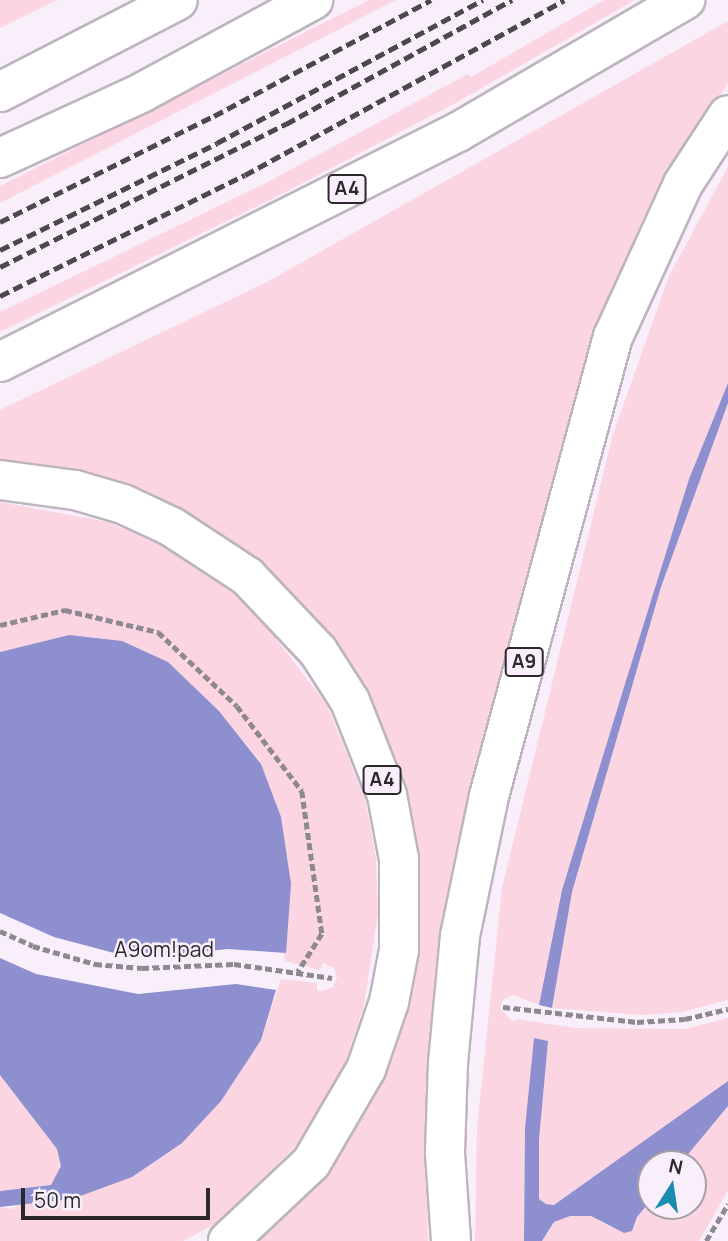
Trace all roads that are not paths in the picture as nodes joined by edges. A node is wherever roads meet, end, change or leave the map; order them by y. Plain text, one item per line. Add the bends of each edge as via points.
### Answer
1 (178, 0) edge
2 (313, 0) edge
3 (685, 0) edge
4 (0, 92) edge
5 (728, 115) edge
6 (0, 158) edge
7 (0, 362) edge
8 (0, 480) edge
9 (228, 1241) edge
10 (451, 1241) edge

1 - 4 highway
2 - 6 highway via 141,93
3 - 7 highway, A4 via 458,132
5 - 10 highway, A9 via 683,184 613,337 489,796 460,936 449,1050 445,1152
8 - 9 highway, A4 via 75,490 123,504 172,527 247,576 318,651 350,701 387,795 399,859 399,950 389,1002 366,1069 311,1163

